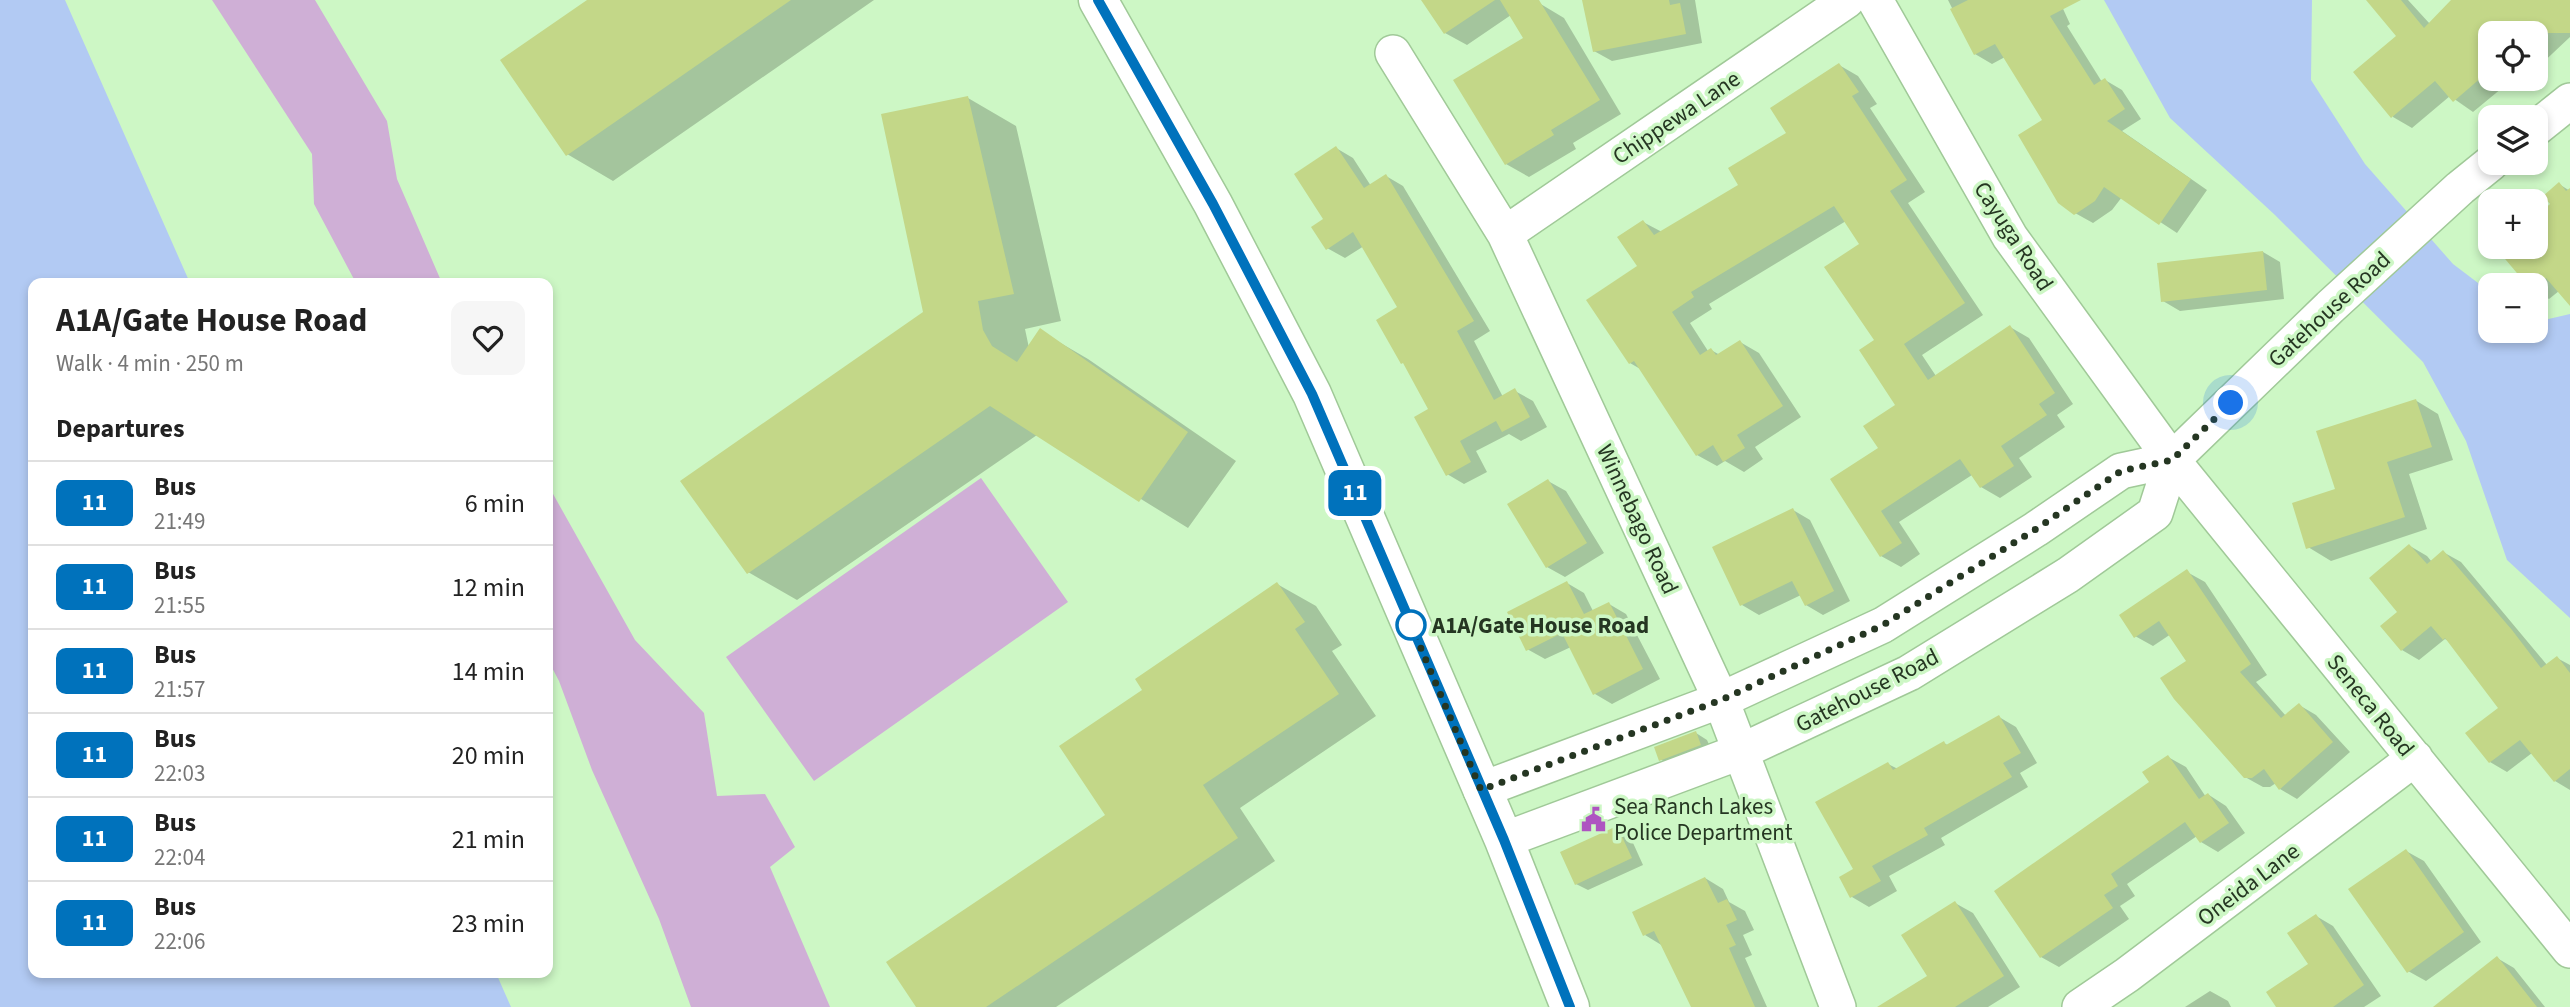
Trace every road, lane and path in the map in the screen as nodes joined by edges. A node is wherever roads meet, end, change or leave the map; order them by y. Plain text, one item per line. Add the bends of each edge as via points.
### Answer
1 (1098, 0) edge
2 (1847, 0) edge
3 (1875, 0) edge
4 (1393, 53) dead end
5 (2570, 101) edge
6 (2548, 118) edge
7 (2478, 173) edge
8 (1505, 234) junction
9 (2172, 460) junction
10 (1721, 700) junction
11 (1742, 751) junction
12 (2415, 758) junction
13 (1481, 790) junction
14 (1504, 840) junction
15 (2570, 950) edge
16 (1570, 1007) edge
17 (1838, 1007) edge
18 (2080, 1007) edge

1 - 13 main road via 1213,204 1312,394
2 - 8 street, Chippewa Lane
3 - 9 street, Cayuga Road via 2010,237
4 - 8 street, Winnebago Road
5 - 6 street
7 - 9 street, Gatehouse Road via 2330,307
8 - 10 street, Winnebago Road
9 - 10 street via 2121,471 1883,625
9 - 11 street, Gatehouse Road via 2155,513 2068,575 1909,673
9 - 12 street, Seneca Road
10 - 11 street, Winnebago Road
10 - 13 street
11 - 14 street, Gatehouse Road
11 - 17 street, Winnebago Road
12 - 15 street, Seneca Road
12 - 18 street, Oneida Lane
13 - 14 main road
14 - 16 main road

